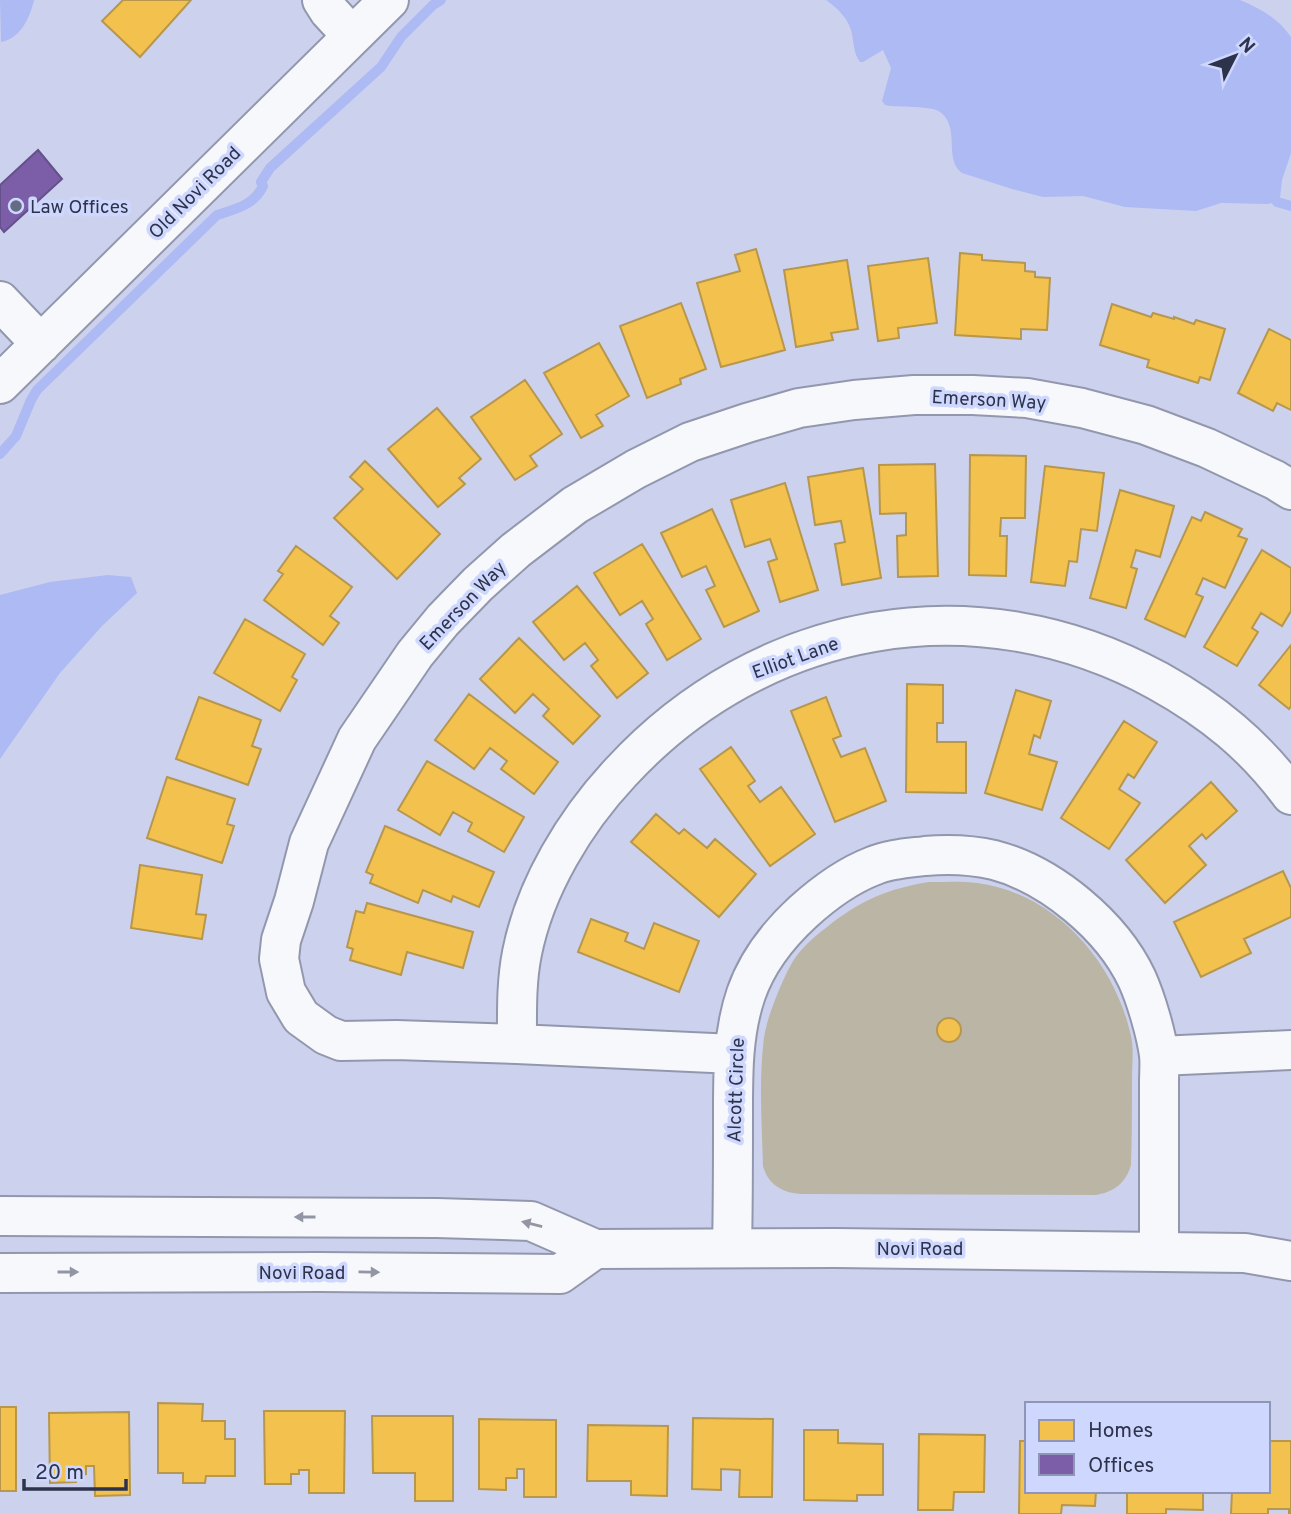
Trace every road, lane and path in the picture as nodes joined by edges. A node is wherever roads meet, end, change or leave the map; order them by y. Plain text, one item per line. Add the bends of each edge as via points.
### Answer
1 (322, 0) edge
2 (390, 0) edge
3 (352, 36) junction
4 (0, 301) edge
5 (41, 344) junction
6 (0, 384) edge
7 (1291, 490) edge
8 (1291, 795) edge
9 (517, 1044) junction
10 (1291, 1050) edge
11 (734, 1054) junction
12 (1159, 1056) junction
13 (0, 1216) edge
14 (1291, 1233) edge
15 (732, 1247) junction
16 (595, 1248) junction
17 (1159, 1251) junction
18 (1245, 1253) junction
19 (1291, 1261) edge
20 (0, 1273) edge

1 - 3 street
2 - 3 street, Old Novi Road
3 - 5 street, Old Novi Road
4 - 5 street
5 - 6 street, Old Novi Road
7 - 9 street, Emerson Way via 1207,448 1082,408 1027,398 914,395 799,408 747,423 690,442 575,505 516,550 443,620 357,739 309,843 279,958 286,992 301,1017 341,1041
8 - 9 street, Elliot Lane via 1252,749 1205,710 1135,668 1086,648 1038,634 957,625 892,629 815,646 725,686 683,714 655,736 602,792 576,827 530,922 517,982
9 - 11 street, Emerson Way
10 - 12 street
11 - 12 street, Alcott Circle via 738,1020 750,985 793,921 845,880 874,865 942,855 979,857 1012,866 1044,881 1092,919 1133,972
11 - 15 street, Alcott Circle
12 - 17 street, Alcott Circle
16 -> 13 street, Novi Road via 531,1221
14 - 18 street, Novi Road
15 - 16 street, Novi Road
15 - 17 street, Novi Road
20 -> 16 street, Novi Road via 560,1274
17 - 18 street, Novi Road
18 - 19 street, Novi Road

